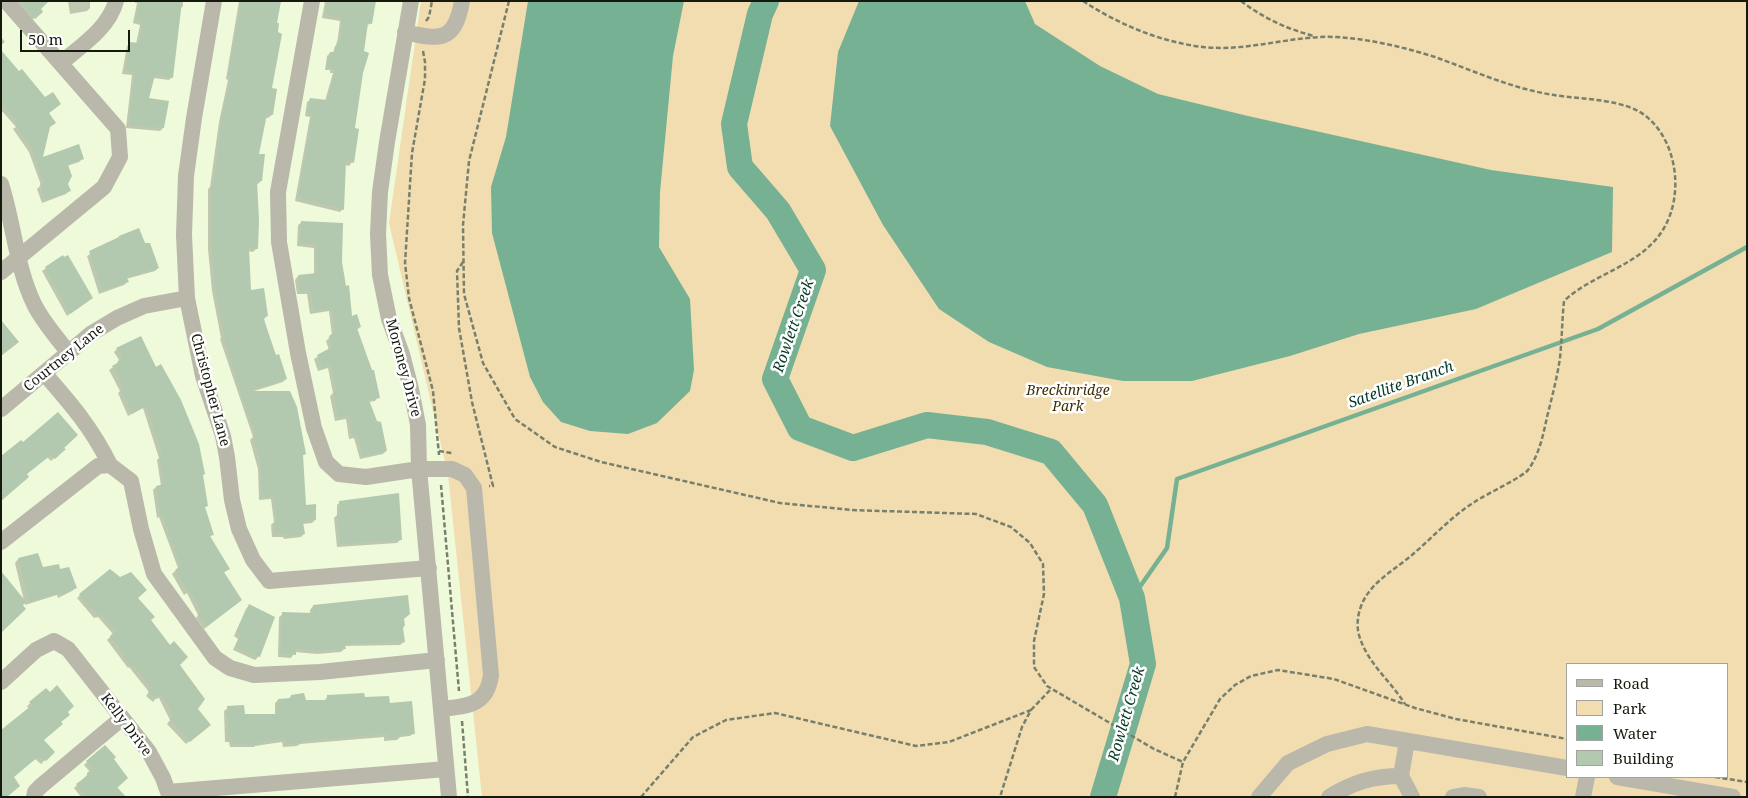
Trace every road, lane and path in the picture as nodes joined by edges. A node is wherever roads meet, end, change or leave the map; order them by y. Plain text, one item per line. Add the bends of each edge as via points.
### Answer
1 (6, 1) edge
2 (116, 1) edge
3 (214, 1) edge
4 (312, 1) edge
5 (410, 1) edge
6 (432, 1) edge
7 (462, 1) edge
8 (509, 1) edge
9 (1083, 1) edge
10 (1241, 1) edge
11 (406, 32) junction
12 (423, 36) junction
13 (1318, 37) junction
14 (61, 63) junction
15 (1, 184) edge
16 (19, 258) junction
17 (464, 261) junction
18 (1, 272) edge
19 (187, 298) junction
20 (69, 353) junction
21 (44, 373) junction
22 (1, 409) edge
23 (439, 451) junction
24 (454, 454) dead end
25 (110, 465) junction
26 (419, 469) junction
27 (439, 469) junction
28 (485, 486) dead end
29 (1, 542) edge
30 (429, 568) junction
31 (437, 660) junction
32 (1, 682) edge
33 (1051, 689) junction
34 (1405, 704) junction
35 (461, 707) junction
36 (441, 709) junction
37 (1030, 710) junction
38 (122, 718) junction
39 (1566, 739) edge
40 (1406, 741) junction
41 (1183, 762) junction
42 (1566, 768) edge
43 (446, 769) junction
44 (1401, 776) junction
45 (1587, 778) edge
46 (1623, 778) edge
47 (1721, 778) edge
48 (1747, 782) edge
49 (34, 797) edge
50 (449, 797) edge
51 (468, 797) edge
52 (641, 797) edge
53 (1000, 797) edge
54 (1175, 797) edge
55 (1259, 797) edge
56 (1329, 797) edge
57 (1412, 797) edge
58 (1453, 797) edge
59 (1479, 797) edge
60 (1583, 797) edge
61 (1733, 797) edge

1 - 14 street
2 - 14 street via 109,19
3 - 19 street, Christopher Lane via 186,176
4 - 26 street via 278,192 279,242 314,428 326,462 339,474 366,477
5 - 11 street, Moroney Drive
6 - 12 path
7 - 12 street via 459,17 448,33 437,37
8 - 17 path via 469,161 462,226
9 - 13 path via 1102,14 1171,42 1236,47
10 - 13 path via 1270,20
11 - 12 street
11 - 26 street, Moroney Drive via 383,176 378,234 380,275 389,319 404,363 418,425
12 - 23 path via 425,78 412,153 405,263 409,298 433,390
13 - 34 path via 1401,47 1532,92 1626,105 1646,116 1660,130 1670,149 1674,174 1672,214 1664,230 1636,258 1590,281 1564,301 1556,383 1543,436 1535,460 1526,473 1474,502 1450,521 1369,591 1361,606 1358,633 1365,650
14 - 16 street via 118,129 120,157 104,187
15 - 16 street
16 - 18 street
16 - 20 street via 35,306
17 - 28 path via 457,271 459,328 472,402 494,486
17 - 33 path via 464,294 483,363 515,419 556,447 601,462 780,503 852,510 976,514 1011,527 1030,543 1043,564 1044,594 1034,641 1034,667
19 - 20 street, Courtney Lane via 144,306 117,318 92,333
19 - 30 street, Christopher Lane via 203,376 223,436 239,529 253,560 269,581
20 - 21 street, Courtney Lane
21 - 22 street, Courtney Lane
21 - 25 street via 79,413
23 - 24 path
23 - 27 path
25 - 29 street via 98,466
25 - 31 street via 131,481 154,574 215,658 230,668 254,675
26 - 27 street
26 - 30 street, Moroney Drive
27 - 35 path
27 - 35 street via 452,469 465,475 474,488 476,500 491,675 482,699
30 - 31 street, Moroney Drive
31 - 36 street, Moroney Drive
32 - 38 street, Kelly Drive via 36,650 54,641 68,650
33 - 37 path
33 - 41 path via 1154,749
34 - 39 path via 1456,719
34 - 41 path via 1334,679 1278,670 1251,676 1234,685 1220,699
35 - 36 street
35 - 51 path
36 - 43 street, Moroney Drive
37 - 52 path via 949,742 916,746 775,713 726,720 694,738
37 - 53 path
38 - 43 street, Kelly Drive via 149,752 168,792
38 - 49 street via 41,786
40 - 42 street
40 - 44 street
40 - 55 street via 1367,734 1327,744 1288,763
41 - 54 path
43 - 50 street, Moroney Drive
44 - 56 street via 1383,776 1348,785
44 - 57 street
45 - 60 street
46 - 61 street
47 - 48 path
58 - 59 street

